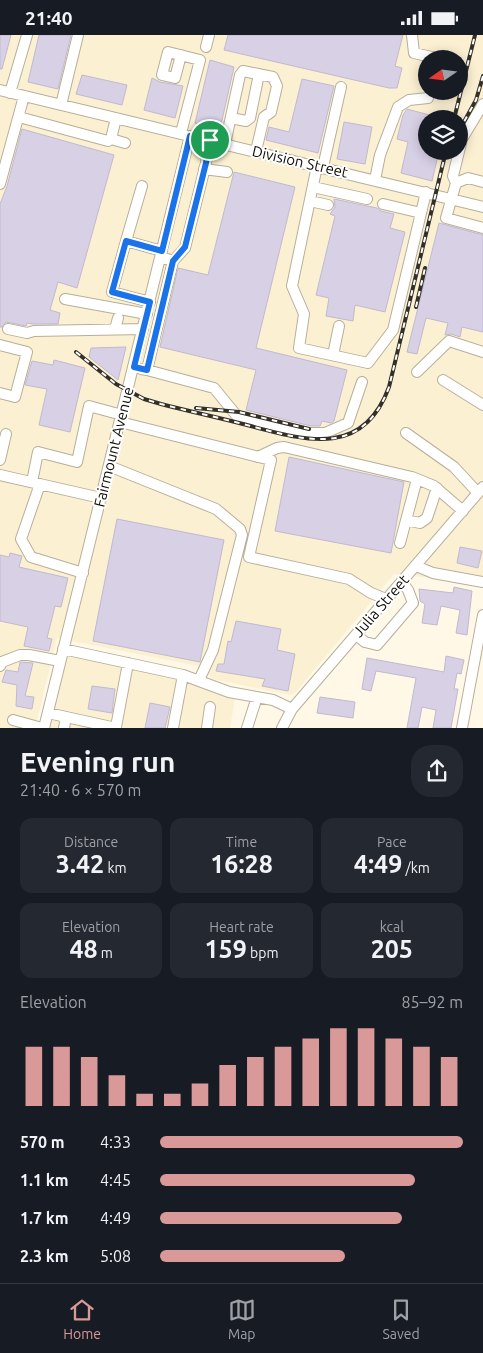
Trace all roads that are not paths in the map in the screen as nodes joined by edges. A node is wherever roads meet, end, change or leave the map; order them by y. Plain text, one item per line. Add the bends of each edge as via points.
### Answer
1 (27, 35) edge
2 (78, 35) edge
3 (209, 35) edge
4 (412, 35) edge
5 (206, 47) dead end
6 (418, 54) edge
7 (181, 55) dead end
8 (259, 74) junction
9 (341, 87) dead end
10 (5, 91) edge
11 (24, 96) junction
12 (418, 99) edge
13 (483, 104) edge
14 (61, 105) junction
15 (232, 115) junction
16 (19, 117) junction
17 (116, 118) junction
18 (186, 135) junction
19 (111, 139) junction
20 (210, 140) junction
21 (125, 143) dead end
22 (226, 144) junction
23 (256, 151) junction
24 (320, 166) junction
25 (204, 169) junction
26 (227, 172) dead end
27 (375, 180) junction
28 (483, 181) edge
29 (456, 183) junction
30 (0, 184) edge
31 (142, 186) dead end
32 (313, 187) junction
33 (426, 192) junction
34 (367, 199) dead end
35 (451, 199) junction
36 (383, 204) dead end
37 (328, 205) dead end
38 (309, 206) junction
39 (483, 207) edge
40 (421, 213) junction
41 (483, 228) edge
42 (126, 241) junction
43 (161, 254) junction
44 (173, 261) junction
45 (66, 299) dead end
46 (150, 302) junction
47 (146, 314) junction
48 (118, 318) dead end
49 (339, 325) dead end
50 (8, 329) dead end
51 (115, 329) junction
52 (143, 329) junction
53 (0, 345) edge
54 (483, 351) edge
55 (333, 355) junction
56 (134, 367) junction
57 (147, 370) junction
58 (417, 372) dead end
59 (442, 380) dead end
60 (362, 382) dead end
61 (0, 393) edge
62 (483, 405) edge
63 (121, 418) junction
64 (406, 433) dead end
65 (6, 434) dead end
66 (258, 457) junction
67 (0, 460) edge
68 (109, 466) junction
69 (0, 475) edge
70 (417, 479) junction
71 (36, 483) junction
72 (437, 488) junction
73 (481, 490) edge
74 (101, 498) junction
75 (463, 511) junction
76 (406, 520) junction
77 (400, 543) dead end
78 (416, 566) junction
79 (82, 573) junction
80 (402, 582) junction
81 (483, 582) edge
82 (386, 599) junction
83 (483, 615) edge
84 (356, 635) junction
85 (63, 649) junction
86 (60, 661) junction
87 (128, 663) junction
88 (0, 666) edge
89 (183, 675) junction
90 (199, 681) junction
91 (257, 697) junction
92 (210, 707) dead end
93 (292, 709) junction
94 (48, 713) junction
95 (66, 717) junction
96 (14, 720) dead end
97 (116, 727) edge
98 (43, 728) edge
99 (64, 728) edge
100 (173, 728) edge
101 (206, 728) edge
102 (247, 728) edge
103 (282, 728) edge
104 (462, 728) edge

1 - 10 street
2 - 14 street
3 - 5 street
4 - 6 street via 414,53
7 - 18 street, Fairmount Avenue via 200,60
8 - 15 street via 243,71 240,75
8 - 15 street via 250,118 246,121
8 - 23 street via 273,77 277,86 271,112 264,117
9 - 24 street
10 - 11 street, Division Street
11 - 14 street, Division Street
11 - 16 street
12 - 27 street via 398,107 380,155
13 - 29 street via 462,139 453,176
14 - 17 street, Division Street
15 - 22 street
16 - 19 street via 108,141
16 - 30 street
17 - 18 street, Division Street
17 - 19 street
18 - 20 street, Division Street
18 - 43 street, Fairmount Avenue
19 - 21 street
20 - 22 street, Division Street
20 - 25 street
22 - 23 street, Division Street
23 - 24 street, Division Street
24 - 27 street, Division Street
24 - 32 street
25 - 26 street
25 - 44 street via 185,247
27 - 33 street, Division Street
28 - 29 street via 468,178
29 - 35 street
31 - 42 street
32 - 34 street
32 - 38 street
33 - 35 street, Division Street
33 - 40 street
35 - 39 street, Division Street
35 - 41 street via 446,218
36 - 40 street
37 - 38 street
38 - 55 street via 292,286 304,314 299,348
40 - 55 street via 393,330 368,363
42 - 43 street
42 - 46 street via 112,292
43 - 44 street
43 - 46 street, Fairmount Avenue
44 - 57 street
45 - 47 street
46 - 47 street, Fairmount Avenue
47 - 52 street, Fairmount Avenue
48 - 51 street
49 - 55 street
50 - 51 street via 27,333
51 - 52 street
52 - 56 street, Fairmount Avenue
53 - 61 street via 27,352 15,397
54 - 58 street via 449,341
56 - 57 street
56 - 63 street, Fairmount Avenue
57 - 60 street via 214,389 237,416 303,433 325,433 348,423
59 - 62 street
63 - 66 street
63 - 68 street, Fairmount Avenue
63 - 71 street via 89,406 77,462 38,452
64 - 73 street
65 - 67 street
66 - 70 street via 277,447 284,447
66 - 82 street via 271,460 249,557 349,579
68 - 74 street, Fairmount Avenue
68 - 90 street via 216,509 240,529 242,535 213,650
69 - 71 street
70 - 72 street
70 - 76 street
71 - 74 street
71 - 79 street via 21,539 31,557
72 - 75 street
72 - 76 street via 427,519 420,523
73 - 75 street, Julia Street
74 - 79 street, Fairmount Avenue
75 - 78 street, Julia Street
76 - 77 street
78 - 80 street, Julia Street
78 - 81 street via 433,573
79 - 85 street, Fairmount Avenue
80 - 82 street, Julia Street
80 - 84 street via 414,603 376,645
82 - 84 street, Julia Street
83 - 104 street
84 - 93 street, Julia Street
85 - 86 street, Fairmount Avenue
85 - 87 street
86 - 88 street via 20,655 2,662
86 - 94 street, Fairmount Avenue
87 - 89 street
87 - 97 street
89 - 90 street
89 - 100 street
90 - 91 street via 229,692
91 - 93 street
91 - 102 street
92 - 101 street
93 - 103 street, Julia Street
94 - 95 street
94 - 98 street, Fairmount Avenue
95 - 97 street
95 - 99 street
96 - 98 street

